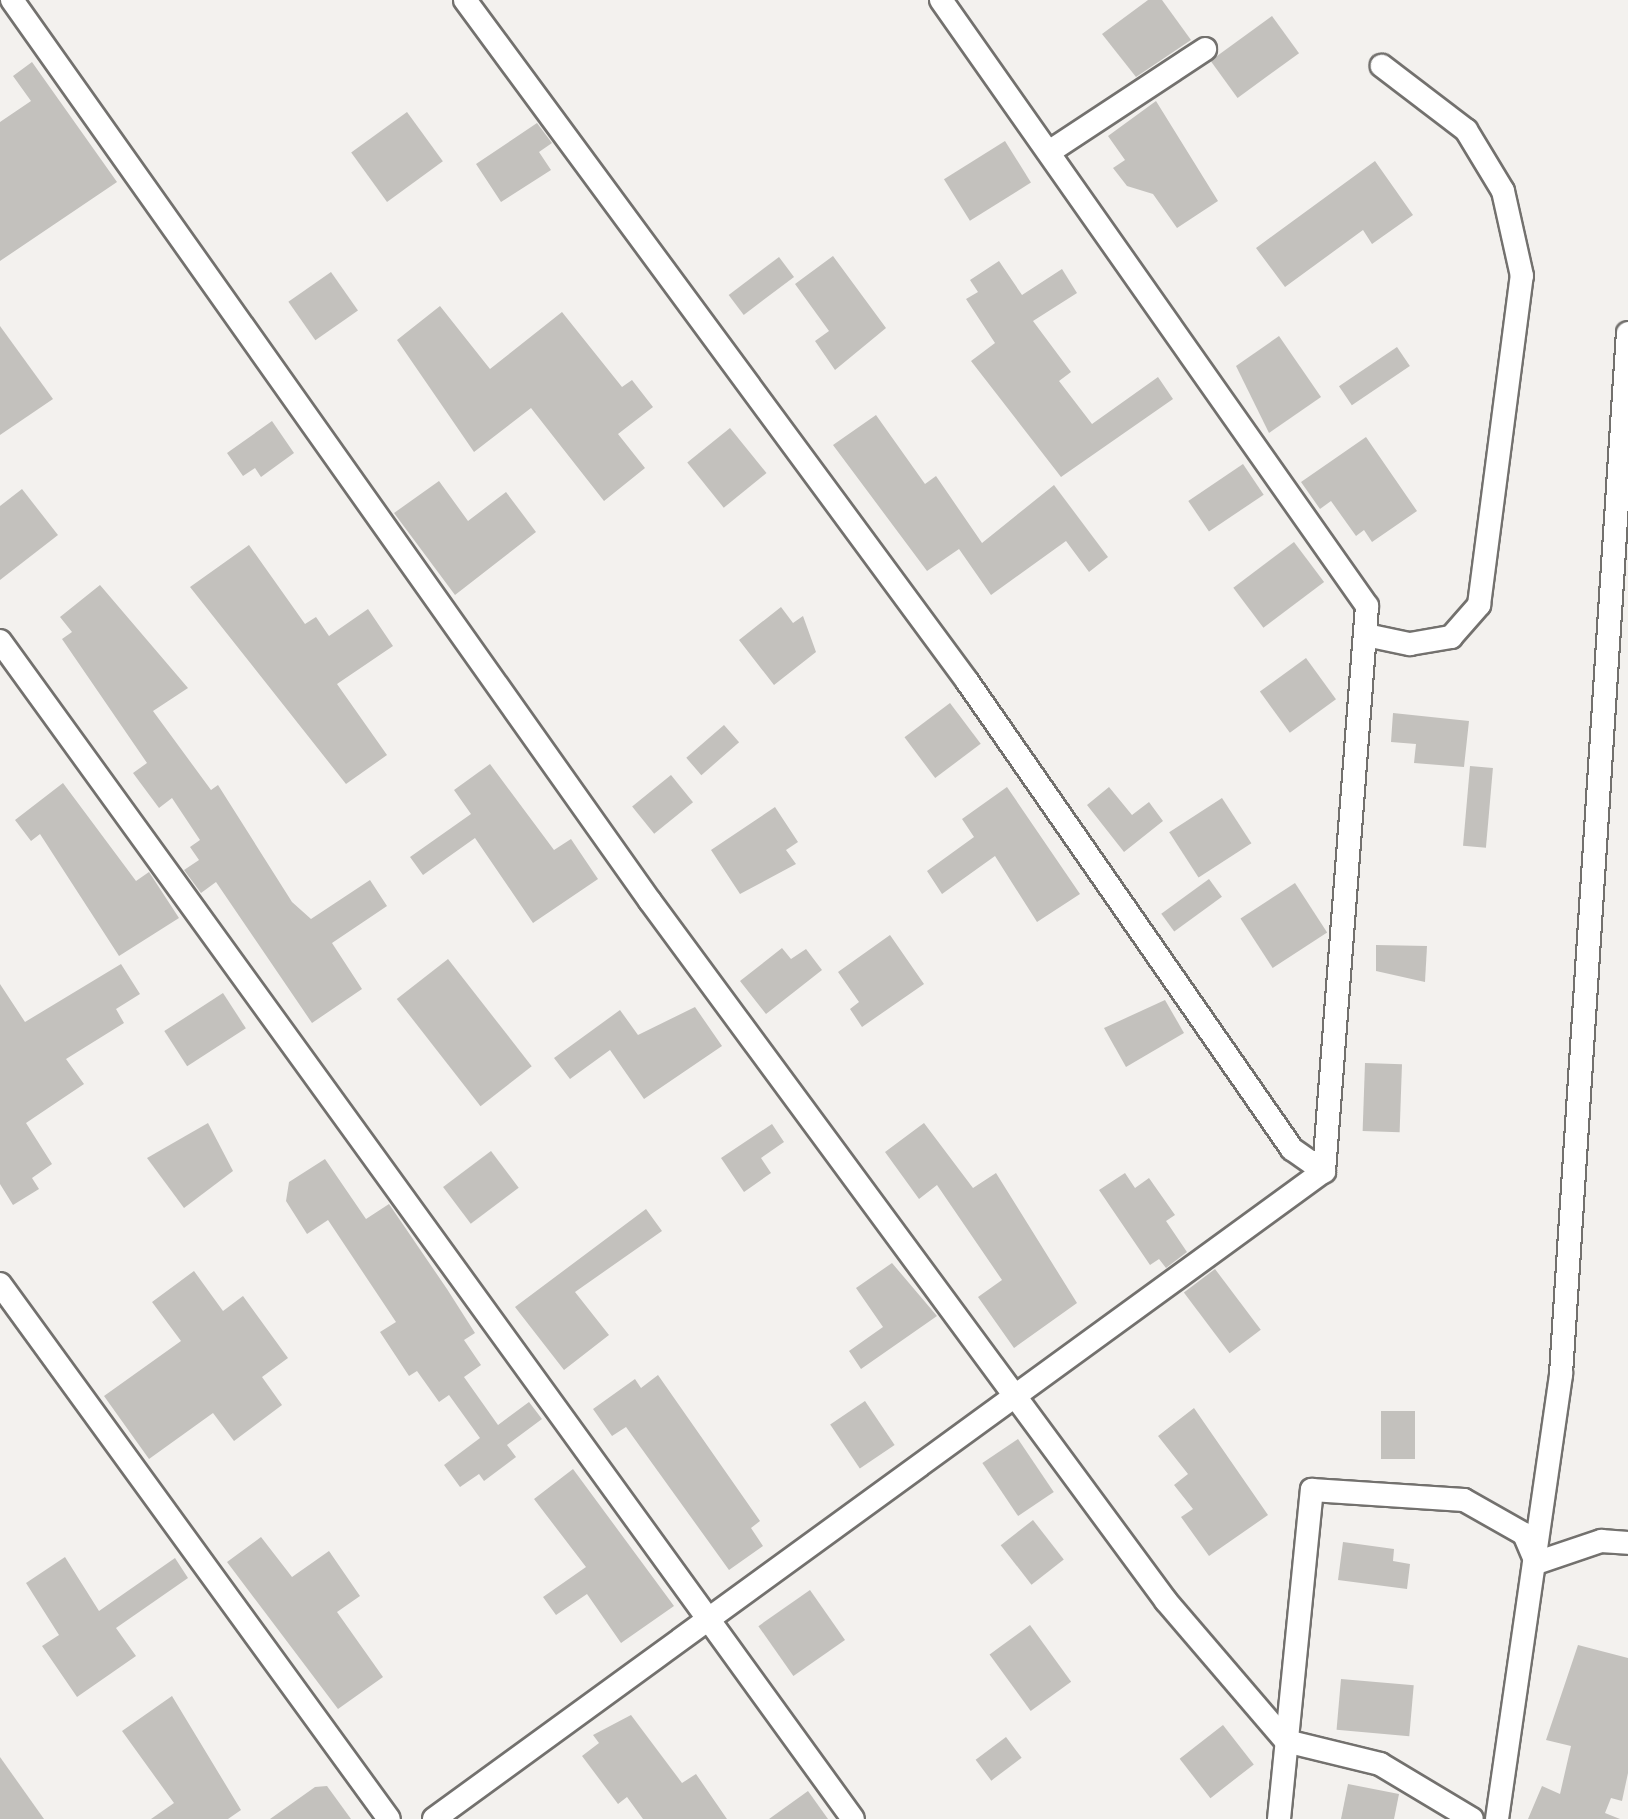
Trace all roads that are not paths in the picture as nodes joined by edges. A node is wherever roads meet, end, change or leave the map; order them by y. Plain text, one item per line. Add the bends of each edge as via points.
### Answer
1 (12, 0) edge
2 (465, 0) edge
3 (940, 0) edge
4 (1205, 48) dead end
5 (1382, 66) dead end
6 (1050, 152) junction
7 (1628, 334) edge
8 (1371, 636) junction
9 (0, 641) edge
10 (1324, 1171) junction
11 (0, 1284) edge
12 (1009, 1397) junction
13 (1628, 1544) edge
14 (1536, 1563) junction
15 (712, 1617) junction
16 (1286, 1741) junction
17 (389, 1819) edge
18 (434, 1819) edge
19 (852, 1819) edge
20 (1279, 1819) edge
21 (1472, 1819) edge
22 (1496, 1819) edge

1 - 12 street
2 - 10 street via 967,682 1292,1150
3 - 6 street
4 - 6 street
5 - 8 street via 1466,130 1503,190 1522,276 1480,605 1451,636 1410,644
6 - 8 street via 1354,583
7 - 14 street via 1561,1374
8 - 10 street
9 - 15 street
10 - 12 street
11 - 17 street
12 - 15 street
12 - 16 street
13 - 14 street via 1601,1542
14 - 16 street via 1524,1534 1464,1500 1312,1490
14 - 22 street
15 - 18 street
15 - 19 street
16 - 20 street
16 - 21 street via 1380,1764

